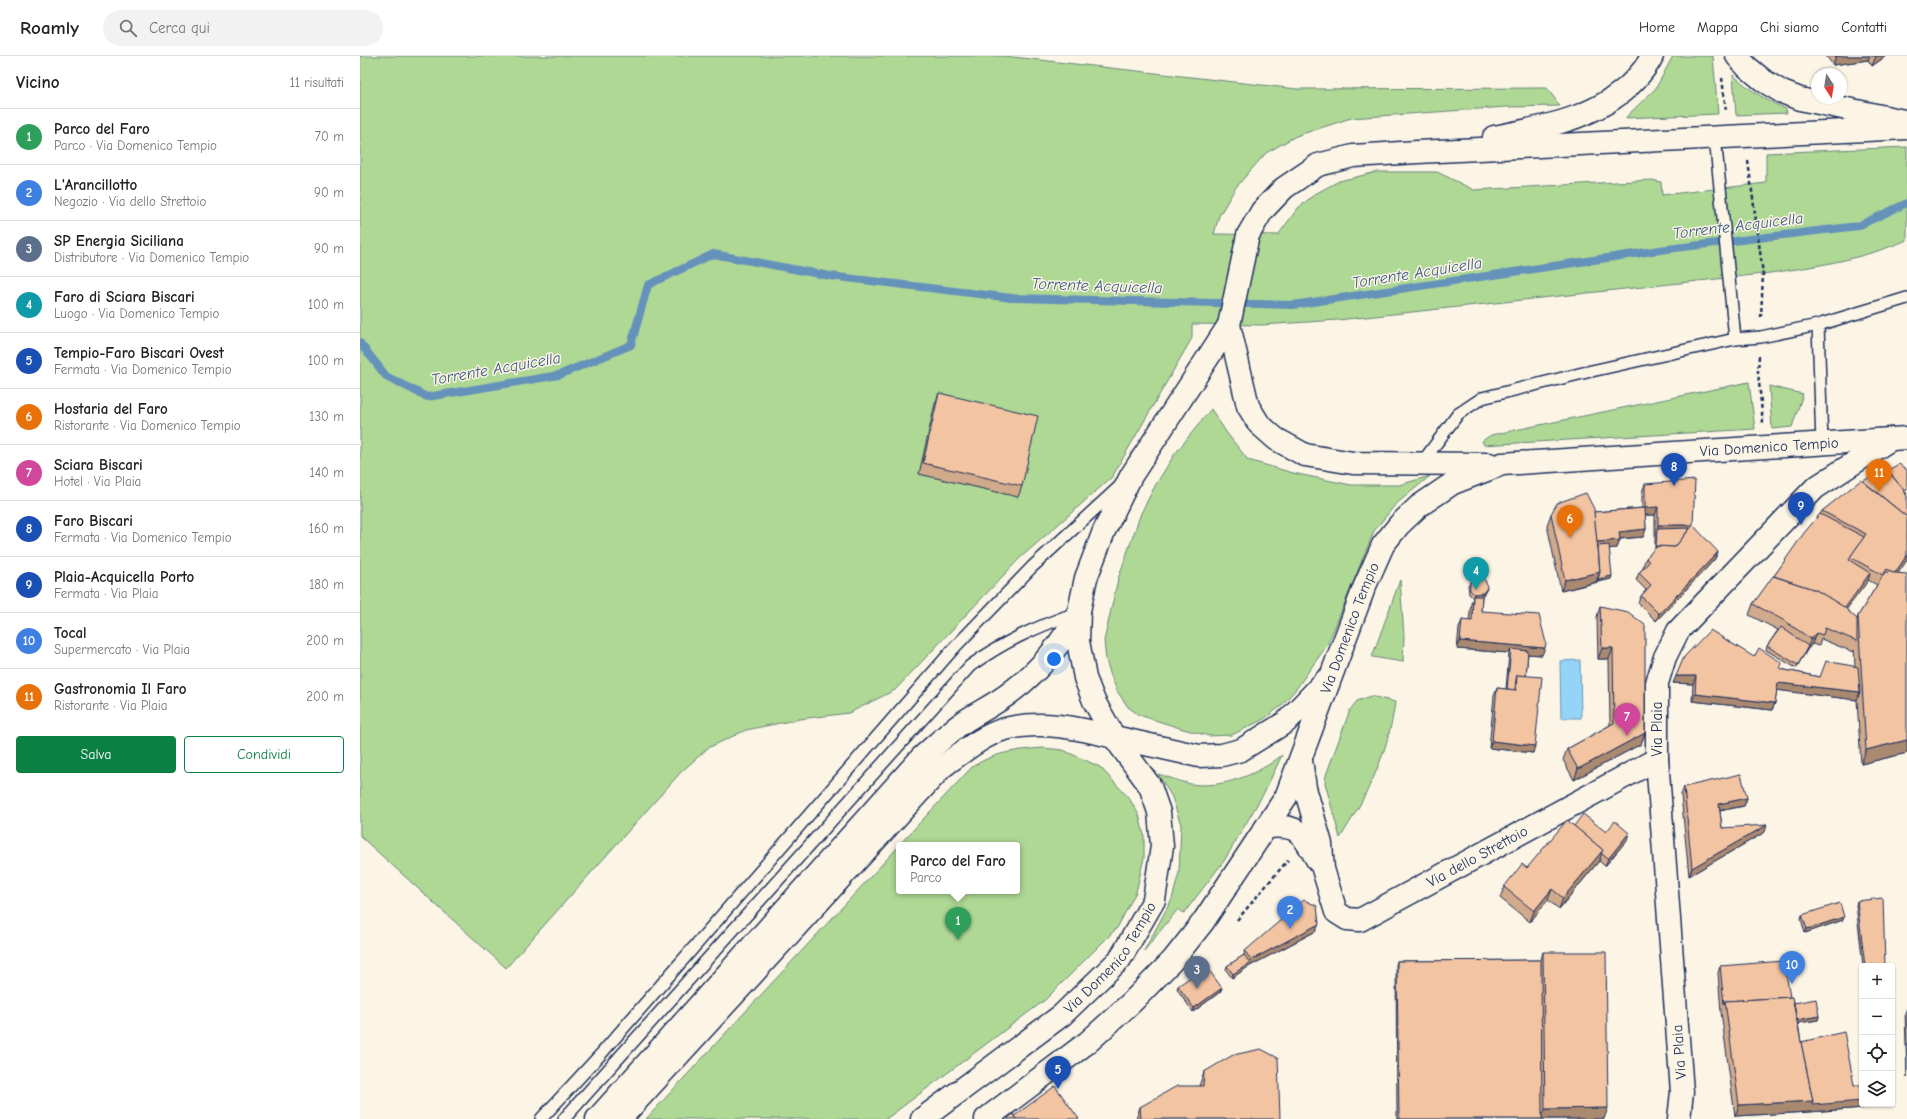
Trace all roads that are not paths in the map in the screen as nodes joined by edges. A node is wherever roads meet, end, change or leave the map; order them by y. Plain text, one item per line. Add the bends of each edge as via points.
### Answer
1 (1652, 56) edge
2 (1738, 56) edge
3 (1842, 107) junction
4 (1907, 107) edge
5 (1907, 122) edge
6 (1907, 128) edge
7 (1715, 137) junction
8 (1417, 152) junction
9 (1907, 298) edge
10 (1229, 325) junction
11 (1818, 326) junction
12 (1735, 339) junction
13 (1899, 438) edge
14 (1822, 444) junction
15 (1421, 464) junction
16 (1502, 464) junction
17 (1131, 476) junction
18 (1079, 611) junction
19 (1334, 672) junction
20 (1114, 737) junction
21 (1657, 759) junction
22 (1301, 760) junction
23 (1267, 827) junction
24 (1323, 869) junction
25 (1682, 1092) junction
26 (541, 1119) edge
27 (564, 1119) edge
28 (597, 1119) edge
29 (620, 1119) edge
30 (922, 1119) edge
31 (986, 1119) edge
32 (1679, 1119) edge
33 (1691, 1119) edge

1 - 8 main road via 1630,86 1606,103 1575,117 1547,127
2 - 3 main road via 1764,81 1782,92 1820,104
3 - 4 main road
3 - 5 main road
6 - 7 main road
7 - 8 main road
7 - 12 lane
8 - 10 main road via 1353,156 1318,165 1284,188 1262,211 1248,235
9 - 11 lane
10 - 15 main road via 1248,406 1259,424 1276,439 1305,455 1353,463
10 - 17 main road
11 - 12 lane via 1761,337
11 - 14 lane
12 - 15 lane via 1482,398 1458,414
13 - 14 main road, Via Domenico Tempio
13 - 21 main road, Via Plaia via 1815,488 1678,631 1665,657 1657,683
14 - 16 main road, Via Domenico Tempio
15 - 16 main road
16 - 19 main road, Via Domenico Tempio via 1453,483 1419,506 1382,544
17 - 18 main road via 1104,531 1086,578
17 - 26 lane via 1032,567 955,646 601,1054
18 - 20 main road, Via Domenico Tempio via 1078,641 1085,678 1094,701
18 - 27 lane via 997,647 970,666
18 - 28 main road via 1067,634 1051,654 1012,692 964,722 921,758
19 - 20 main road via 1286,722 1241,750 1222,755 1199,756
19 - 22 main road, Via Domenico Tempio
20 - 29 main road via 1080,729 1037,724 1004,730 969,747 942,768
20 - 30 main road, Via Domenico Tempio via 1150,786 1159,812 1162,846 1154,900 1120,959 1062,1015
21 - 24 main road, Via dello Strettoio via 1360,920 1347,919 1336,912
21 - 25 main road, Via Plaia
22 - 23 main road, Via Domenico Tempio via 1286,797
22 - 24 main road via 1305,788 1321,844
23 - 24 main road via 1291,827 1300,833
23 - 31 main road, Via Domenico Tempio via 1203,922 1173,960 1088,1042
25 - 32 main road, Via Plaia
25 - 33 main road

